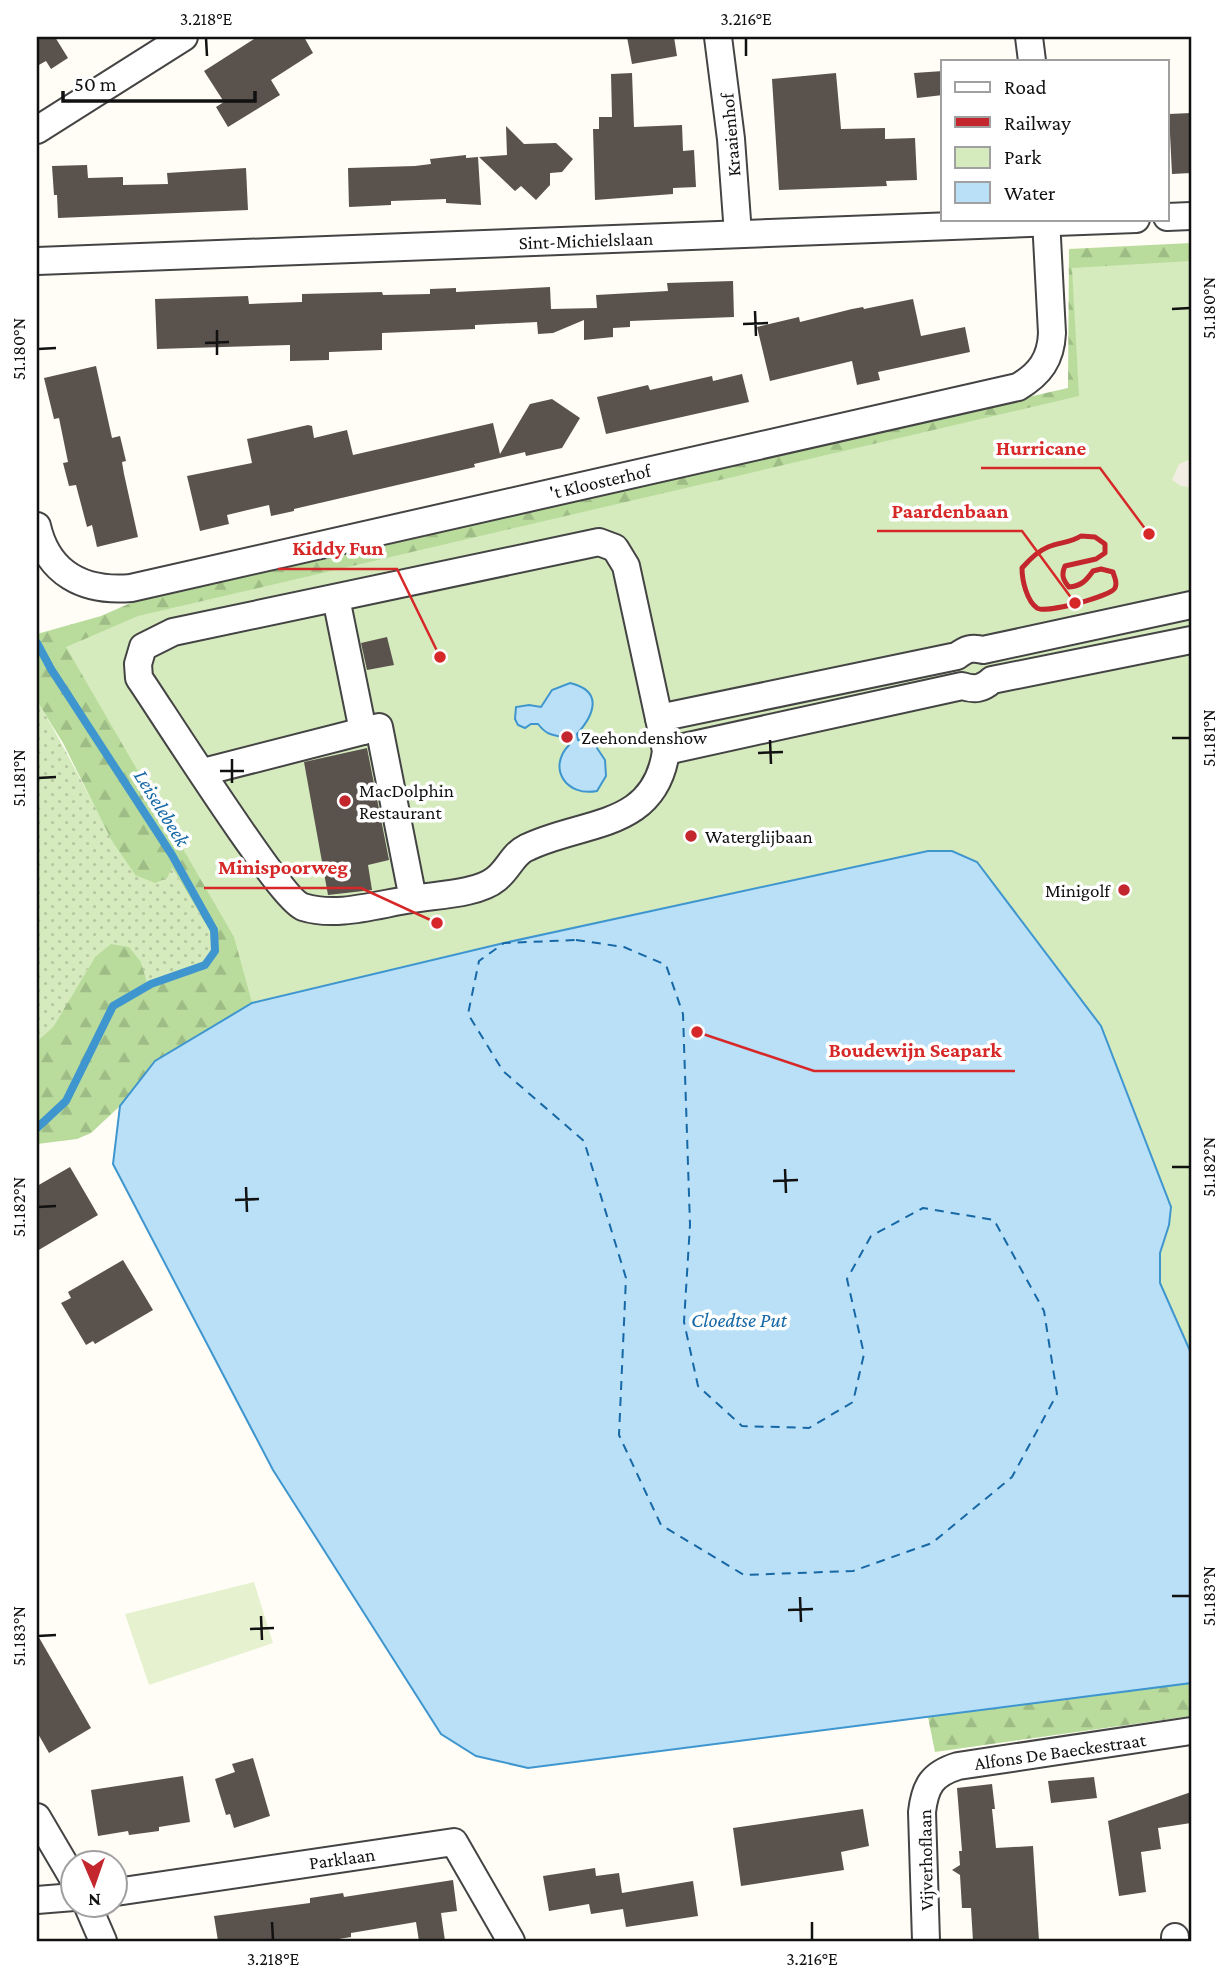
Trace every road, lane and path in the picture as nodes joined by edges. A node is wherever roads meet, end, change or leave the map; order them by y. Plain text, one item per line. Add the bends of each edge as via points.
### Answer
1 (184, 37) edge
2 (718, 37) edge
3 (1029, 37) edge
4 (1032, 60) edge
5 (37, 130) edge
6 (1191, 216) edge
7 (1168, 218) edge
8 (1091, 220) edge
9 (1046, 221) edge
10 (738, 234) junction
11 (37, 261) edge
12 (37, 526) edge
13 (336, 598) junction
14 (1191, 605) edge
15 (1191, 640) edge
16 (983, 650) junction
17 (957, 656) junction
18 (992, 680) junction
19 (962, 686) junction
20 (659, 718) junction
21 (363, 731) junction
22 (666, 751) junction
23 (203, 772) junction
24 (413, 899) junction
25 (1191, 1731) edge
26 (933, 1780) joint
27 (37, 1817) edge
28 (60, 1856) edge
29 (130, 1890) edge
30 (60, 1898) edge
31 (37, 1900) edge
32 (93, 1918) edge
33 (103, 1941) edge
34 (511, 1941) edge
35 (926, 1941) edge

1 - 5 street
2 - 10 street, Kraaienhof
3 - 4 street
6 - 7 street
8 - 9 street, Sint-Michielslaan
9 - 10 street, Sint-Michielslaan
9 - 12 street, 't Kloosterhof via 1051,348 1045,364 1018,387 131,588 88,586 68,576 51,560
10 - 11 street, Sint-Michielslaan
13 - 20 street via 598,542 615,548 626,566
13 - 21 street
13 - 23 street via 173,632 144,647 139,678
14 - 16 street
15 - 18 street
16 - 17 street via 964,650
16 - 18 street via 992,657
17 - 19 street via 953,666
17 - 20 street
18 - 19 street via 984,687
19 - 22 street
20 - 22 street
21 - 23 street
21 - 24 street via 379,727
22 - 24 street via 650,792 617,819 523,849 497,879 480,888
23 - 24 street via 277,882 299,906 328,913
25 - 26 street, Alfons De Baeckestraat via 958,1766
26 - 35 street, Vijverhoflaan via 925,1792 922,1812
27 - 28 street
29 - 34 street, Parklaan via 454,1842
30 - 31 street
32 - 33 street

